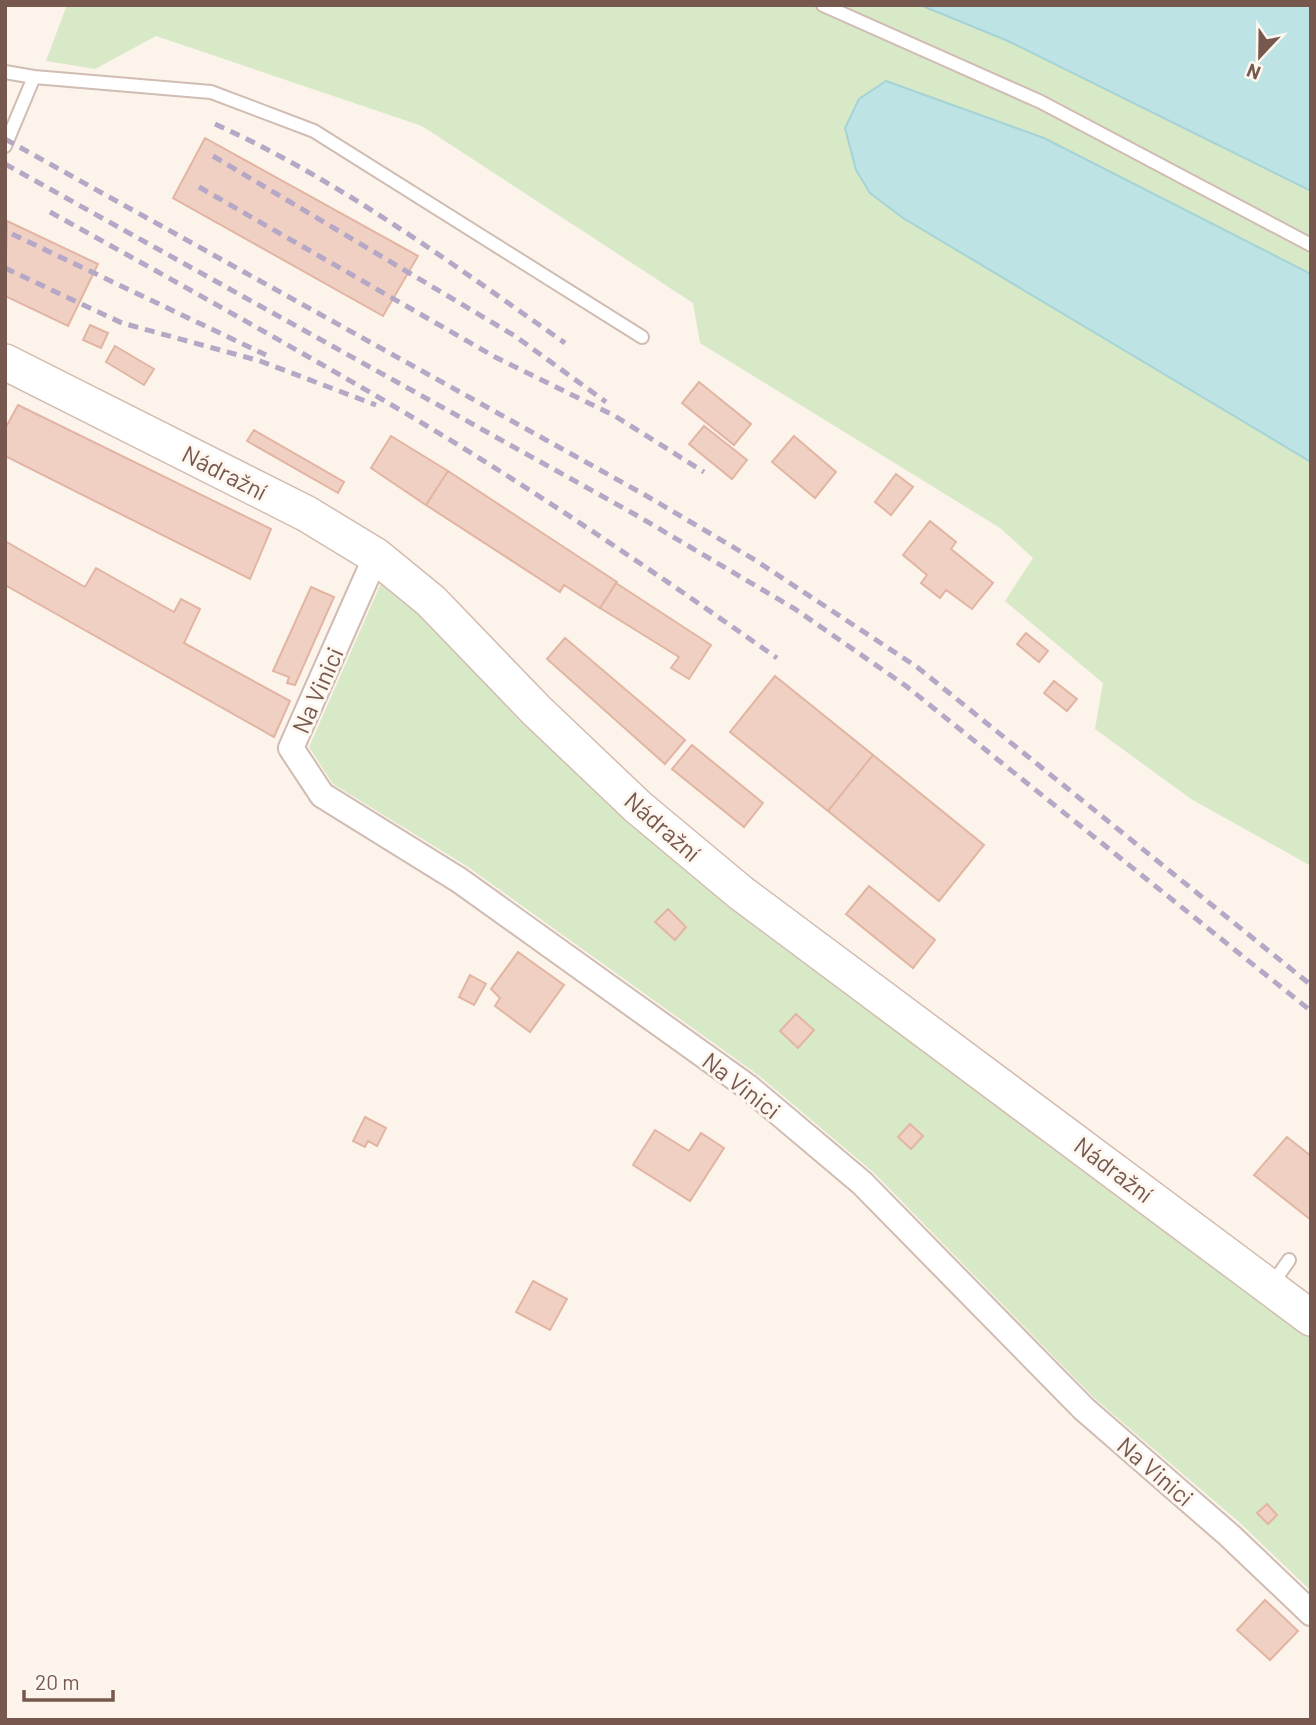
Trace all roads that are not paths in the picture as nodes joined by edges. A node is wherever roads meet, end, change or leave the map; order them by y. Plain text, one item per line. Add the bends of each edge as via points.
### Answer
1 (823, 5) edge
2 (5, 72) edge
3 (34, 78) junction
4 (5, 146) edge
5 (1311, 245) edge
6 (642, 337) dead end
7 (5, 362) edge
8 (376, 556) junction
9 (1311, 1318) edge
10 (1311, 1613) edge

1 - 5 lane via 1041,102
2 - 3 lane
3 - 4 lane
3 - 6 lane via 211,92 314,131
7 - 8 main road, Nádražní via 307,514
8 - 9 main road, Nádražní via 431,601 638,807 741,893 1280,1273
8 - 10 street, Na Vinici via 291,748 322,795 459,880 748,1087 862,1183 1084,1409

